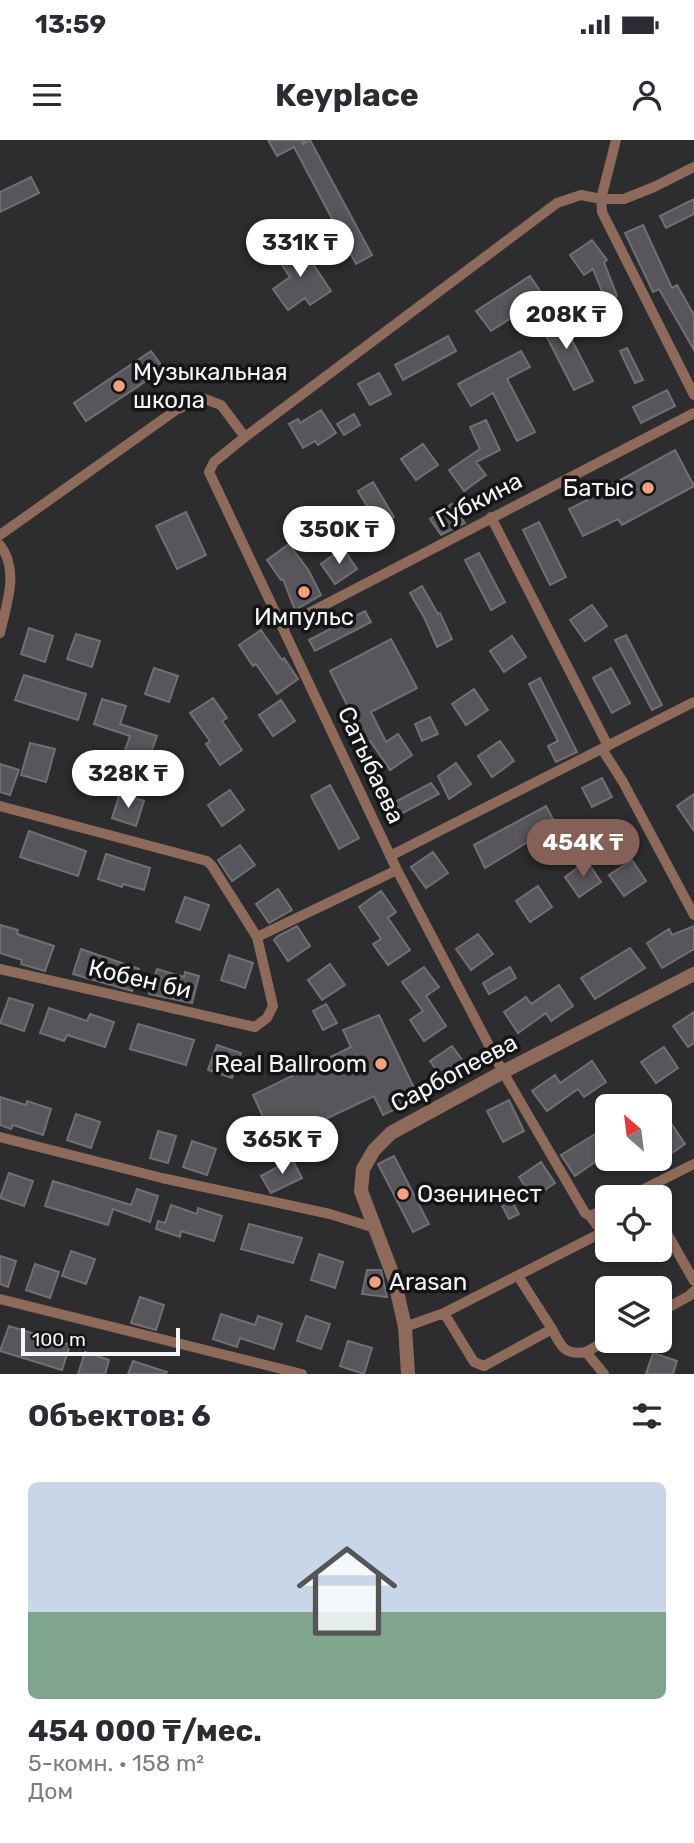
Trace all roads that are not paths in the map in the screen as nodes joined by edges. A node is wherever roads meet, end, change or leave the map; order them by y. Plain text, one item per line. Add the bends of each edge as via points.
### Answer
1 (616, 140) edge
2 (694, 167) edge
3 (601, 199) junction
4 (694, 395) edge
5 (694, 413) edge
6 (245, 437) junction
7 (491, 517) junction
8 (0, 535) edge
9 (0, 545) edge
10 (284, 626) junction
11 (0, 634) edge
12 (694, 702) edge
13 (605, 748) junction
14 (0, 806) edge
15 (390, 856) junction
16 (397, 870) junction
17 (694, 915) edge
18 (257, 937) junction
19 (0, 969) edge
20 (694, 975) edge
21 (503, 1072) junction
22 (0, 1137) edge
23 (694, 1164) edge
24 (652, 1185) edge
25 (595, 1214) edge
26 (590, 1216) junction
27 (595, 1221) edge
28 (374, 1228) junction
29 (595, 1236) edge
30 (672, 1242) edge
31 (518, 1276) junction
32 (694, 1281) edge
33 (694, 1291) edge
34 (0, 1299) edge
35 (672, 1305) edge
36 (444, 1313) junction
37 (405, 1327) junction
38 (552, 1329) junction
39 (595, 1347) edge
40 (586, 1352) junction
41 (302, 1374) edge
42 (408, 1374) edge
43 (604, 1374) edge

1 - 3 street
2 - 3 street via 624,199
3 - 4 street via 602,212
3 - 6 street via 581,195 558,203
5 - 7 street, Губкина
6 - 8 street via 221,405 202,398 176,410
6 - 10 street, Сатыбаева via 214,462 209,472
7 - 10 street, Губкина
7 - 13 street
9 - 11 street via 10,562 11,575
10 - 15 street, Сатыбаева
12 - 13 street
13 - 15 street
13 - 17 street
14 - 18 street via 206,861
15 - 16 street, Сатыбаева
16 - 18 street
16 - 21 street, Сатыбаева
18 - 19 street, Кобен би via 273,1006 255,1027
20 - 21 street, Сарбопеева
21 - 26 street, Сатыбаева
21 - 28 street, Сарбопеева via 391,1133 374,1150 363,1169 361,1191
22 - 28 street
23 - 24 street
25 - 26 street
26 - 27 street, Сатыбаева
28 - 37 street, Сарбопеева via 394,1278
29 - 31 street
30 - 32 street
31 - 36 street
31 - 38 street
33 - 35 street
34 - 41 street
36 - 37 street
36 - 38 street via 474,1362 484,1366
37 - 42 street, Сарбопеева
38 - 40 street via 563,1349 574,1354
39 - 40 street
40 - 43 street

